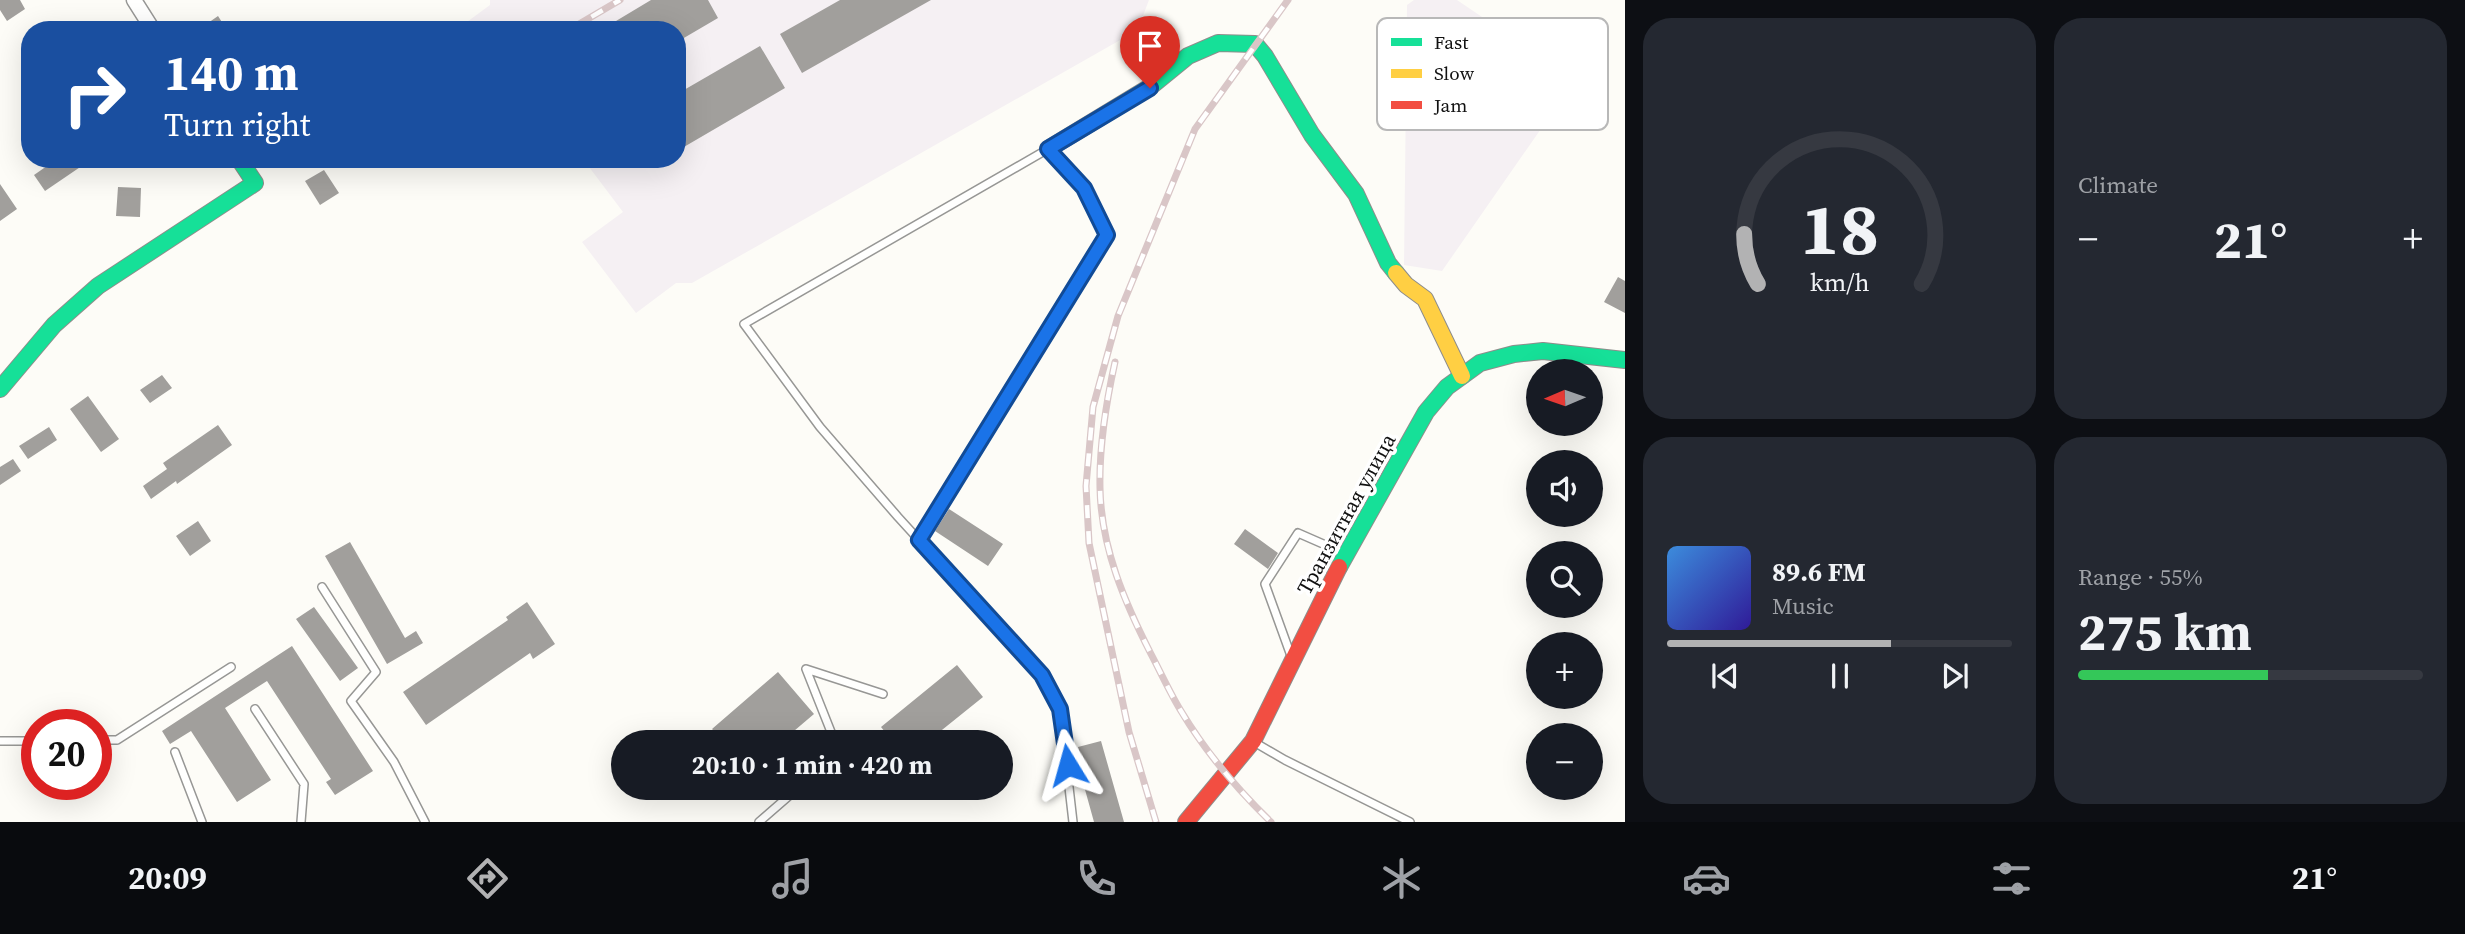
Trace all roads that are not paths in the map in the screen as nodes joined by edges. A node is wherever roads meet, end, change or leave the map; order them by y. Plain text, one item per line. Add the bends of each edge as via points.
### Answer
1 (134, 0) edge
2 (147, 21) edge
3 (1048, 149) junction
4 (245, 168) edge
5 (1625, 360) edge
6 (1462, 376) junction
7 (0, 390) edge
8 (919, 540) junction
9 (1346, 554) junction
10 (322, 587) dead end
11 (1293, 660) junction
12 (231, 667) dead end
13 (883, 694) dead end
14 (255, 709) dead end
15 (830, 730) edge
16 (112, 740) edge
17 (0, 741) edge
18 (21, 741) edge
19 (1253, 741) junction
20 (175, 752) dead end
21 (784, 800) edge
22 (202, 822) edge
23 (301, 822) edge
24 (425, 822) edge
25 (759, 822) edge
26 (1073, 822) edge
27 (1186, 822) edge
28 (1410, 822) edge

1 - 2 street
3 - 6 street via 1150,88 1188,55 1218,43 1255,44 1312,135 1356,194 1388,263 1425,299
3 - 8 lane via 1084,188 1107,235
3 - 8 lane via 744,324 820,427
4 - 7 street via 255,183 98,286 54,325
5 - 6 street, Транзитная улица via 1543,351 1480,363
6 - 9 street, Транзитная улица via 1426,412
8 - 26 lane via 1042,675 1060,709
9 - 11 street, Транзитная улица
9 - 11 lane via 1298,533 1265,584
10 - 24 lane via 376,672 351,701 394,762
11 - 19 street, Транзитная улица
12 - 16 lane
13 - 15 lane via 806,669
14 - 23 lane via 304,784
17 - 18 lane
19 - 27 street, Транзитная улица
19 - 28 lane
20 - 22 lane
21 - 25 lane

